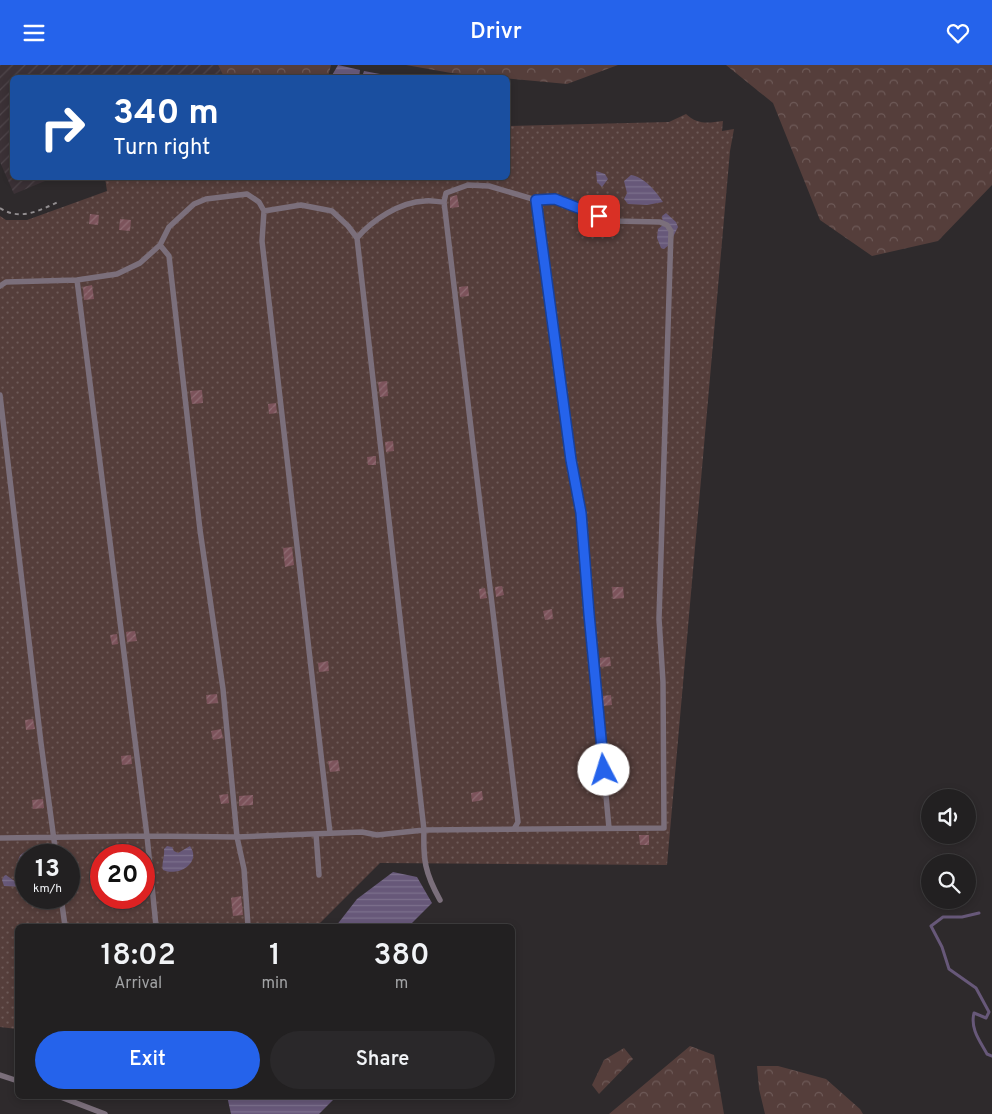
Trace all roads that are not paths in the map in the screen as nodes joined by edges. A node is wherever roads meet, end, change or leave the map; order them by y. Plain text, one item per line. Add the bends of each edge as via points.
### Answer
1 (536, 200) junction
2 (444, 202) junction
3 (264, 211) junction
4 (357, 238) junction
5 (160, 245) junction
6 (77, 280) junction
7 (0, 286) edge
8 (0, 395) edge
9 (610, 828) junction
10 (514, 829) junction
11 (424, 830) junction
12 (330, 833) junction
13 (316, 834) junction
14 (146, 836) junction
15 (54, 837) junction
16 (237, 837) junction
17 (0, 838) edge
18 (55, 844) edge
19 (319, 875) dead end
20 (440, 899) dead end
21 (62, 909) edge
22 (64, 924) edge
23 (156, 924) edge
24 (248, 924) edge
25 (0, 1075) edge
26 (15, 1080) edge
27 (65, 1099) edge
28 (98, 1113) edge
29 (105, 1114) edge

1 - 2 lane via 489,185 468,185 446,193
1 - 9 lane via 581,513
1 - 9 lane via 555,199 614,221 660,221 671,231 659,619 664,828
2 - 4 lane via 423,201 402,206 366,228
2 - 10 lane via 518,821
3 - 4 lane via 301,205 332,211
3 - 5 lane via 259,202 247,194 206,199 194,204 169,227
3 - 12 lane via 262,241
4 - 11 lane
5 - 6 lane via 140,263 117,274
5 - 16 lane via 169,256 200,529 223,689
6 - 7 lane via 6,282
6 - 14 lane
8 - 15 lane
9 - 10 lane
10 - 11 lane
11 - 12 lane via 377,835 362,831
11 - 20 lane via 429,881
12 - 13 lane
13 - 16 lane
13 - 19 lane
14 - 15 lane
14 - 16 lane
14 - 23 lane
15 - 17 lane
15 - 18 lane
16 - 24 lane via 244,869
21 - 22 lane
25 - 26 lane
27 - 28 lane
28 - 29 lane

